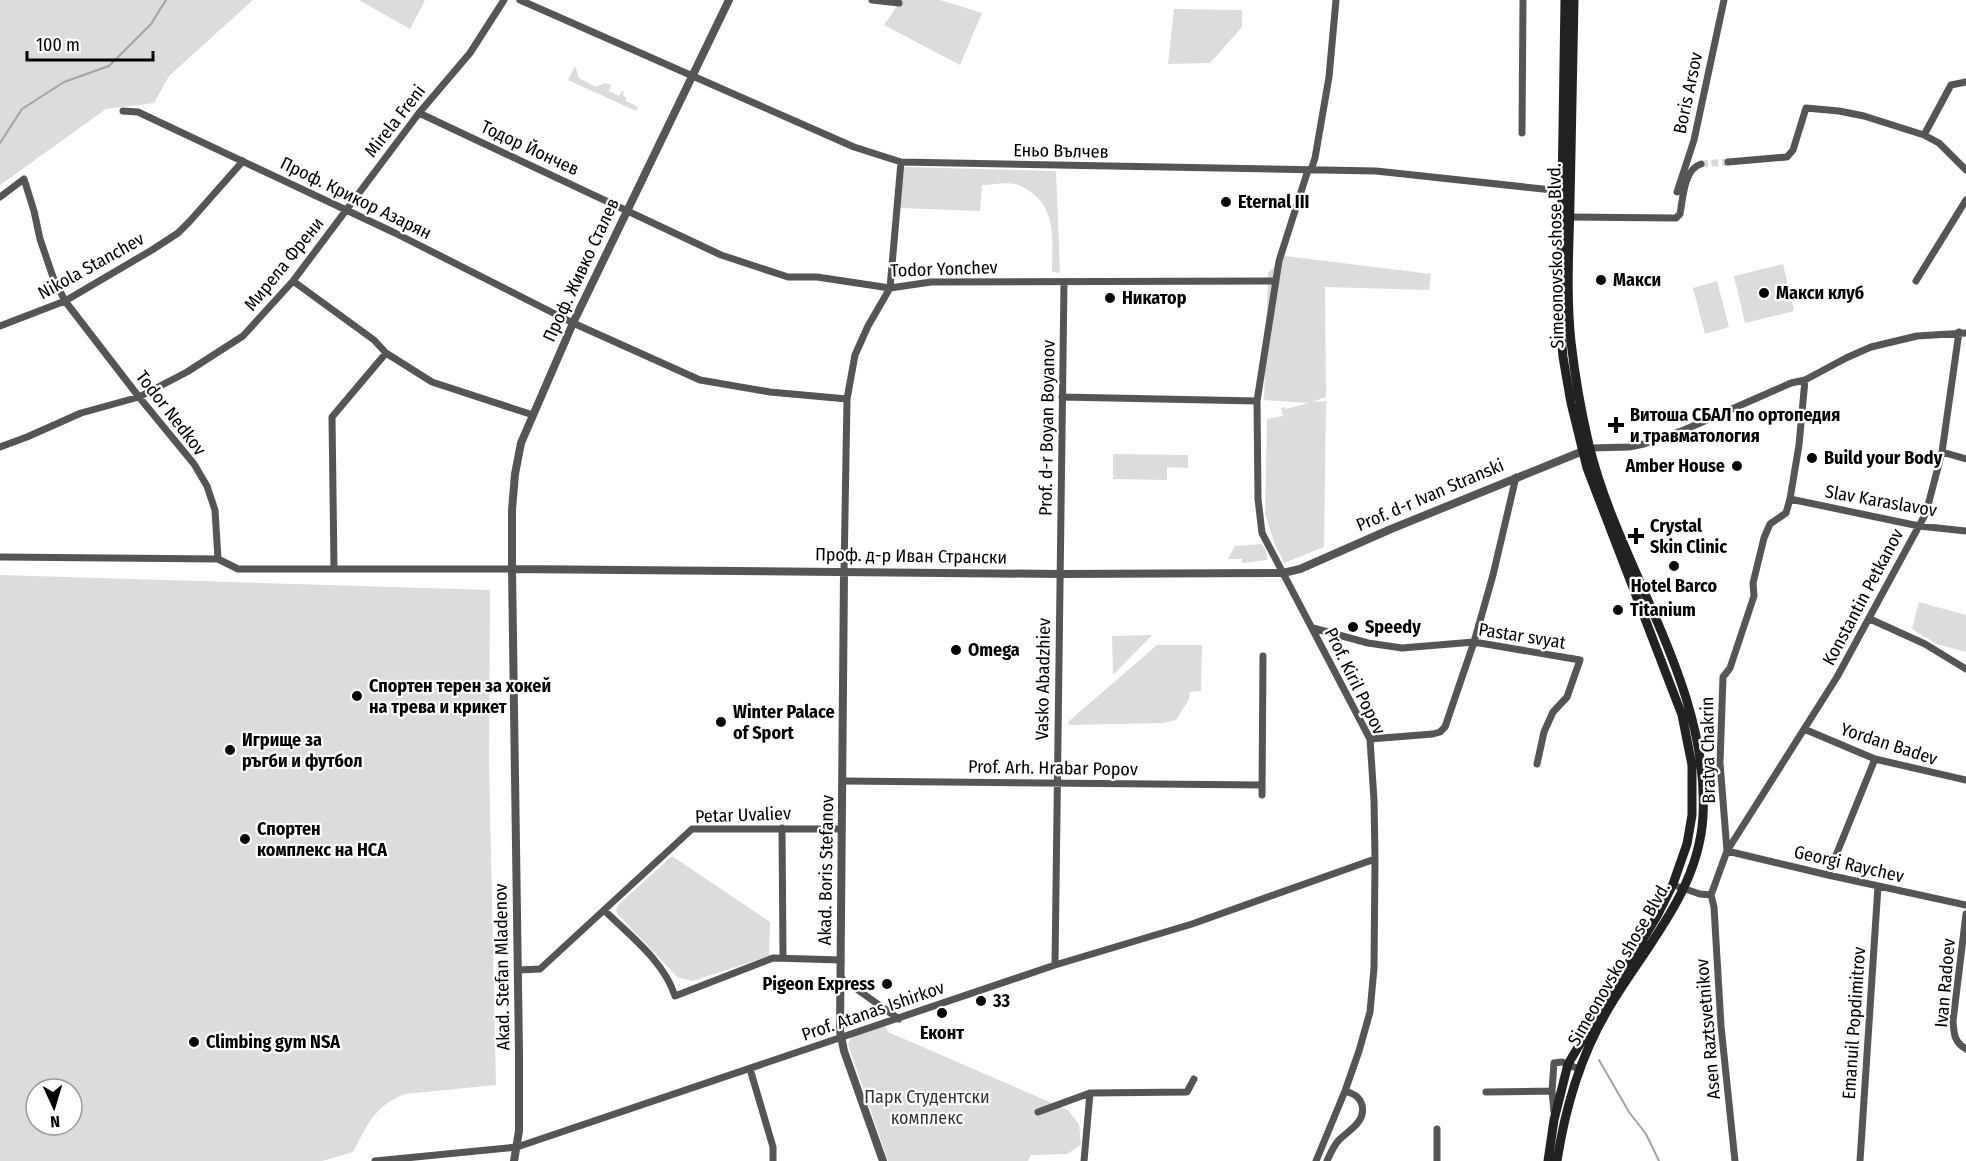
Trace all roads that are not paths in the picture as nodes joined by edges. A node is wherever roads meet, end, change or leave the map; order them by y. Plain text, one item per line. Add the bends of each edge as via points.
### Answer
1 (504, 0) edge
2 (520, 0) edge
3 (729, 0) edge
4 (872, 0) edge
5 (1336, 0) edge
6 (1523, 0) edge
7 (1565, 0) edge
8 (1574, 0) edge
9 (1724, 0) edge
10 (899, 3) dead end
11 (692, 77) junction
12 (1966, 82) edge
13 (123, 111) dead end
14 (419, 113) junction
15 (1522, 133) dead end
16 (1924, 135) junction
17 (243, 161) junction
18 (901, 162) junction
19 (1728, 162) tunnel mouth
20 (1701, 164) dead end
21 (1310, 170) junction
22 (1966, 170) edge
23 (1562, 191) junction
24 (1677, 192) dead end
25 (0, 197) edge
26 (1966, 200) edge
27 (346, 210) junction
28 (628, 210) junction
29 (1565, 217) junction
30 (1275, 280) junction
31 (293, 281) junction
32 (1916, 281) dead end
33 (1064, 283) junction
34 (890, 288) junction
35 (65, 301) junction
36 (573, 322) junction
37 (0, 326) edge
38 (1963, 332) edge
39 (386, 353) junction
40 (1798, 382) junction
41 (139, 397) junction
42 (1062, 397) junction
43 (847, 399) junction
44 (1257, 401) junction
45 (533, 415) junction
46 (0, 447) edge
47 (1586, 449) junction
48 (1942, 452) junction
49 (1966, 459) edge
50 (1516, 477) junction
51 (1790, 499) junction
52 (1919, 526) junction
53 (1966, 531) edge
54 (0, 557) edge
55 (218, 559) junction
56 (334, 568) junction
57 (512, 568) junction
58 (844, 573) junction
59 (1283, 573) junction
60 (1059, 574) junction
61 (1870, 620) junction
62 (1313, 628) junction
63 (1474, 642) junction
64 (1263, 656) dead end
65 (1966, 669) edge
66 (1804, 729) junction
67 (1370, 739) junction
68 (1875, 759) junction
69 (1537, 764) dead end
70 (1966, 780) edge
71 (843, 782) junction
72 (1056, 783) junction
73 (1262, 785) junction
74 (1262, 795) dead end
75 (782, 828) junction
76 (842, 829) junction
77 (1726, 850) junction
78 (1375, 860) junction
79 (1828, 875) junction
80 (1673, 884) junction
81 (1878, 886) junction
82 (1683, 889) junction
83 (1711, 895) junction
84 (1966, 905) edge
85 (604, 910) junction
86 (1966, 914) edge
87 (783, 957) junction
88 (841, 960) junction
89 (1055, 965) junction
90 (519, 970) junction
91 (841, 978) junction
92 (899, 1019) junction
93 (841, 1038) junction
94 (1966, 1049) edge
95 (1568, 1064) junction
96 (750, 1069) junction
97 (1579, 1069) junction
98 (1194, 1079) dead end
99 (1345, 1091) junction
100 (1552, 1091) junction
101 (1486, 1092) dead end
102 (1090, 1093) junction
103 (1038, 1112) dead end
104 (1554, 1120) junction
105 (1437, 1129) dead end
106 (517, 1148) junction
107 (375, 1161) edge
108 (514, 1161) edge
109 (773, 1161) edge
110 (883, 1161) edge
111 (1084, 1161) edge
112 (1316, 1161) edge
113 (1327, 1161) edge
114 (1437, 1161) edge
115 (1548, 1161) edge
116 (1557, 1161) edge
117 (1735, 1161) edge
118 (1860, 1161) edge

1 - 14 street, Mirela Freni via 470,52
2 - 11 street, Еньо Вълчев
3 - 11 street, Проф. Живко Сталев
4 - 10 street
5 - 21 street via 1329,77
6 - 15 street
7 - 23 main road, Simeonovsko shose Blvd.
8 - 29 main road, Simeonovsko shose Blvd.
9 - 24 street, Boris Arsov via 1694,140
11 - 18 street, Еньо Вълчев via 854,147
11 - 28 street, Проф. Живко Сталев
12 - 16 street via 1951,86
13 - 17 street, Проф. Крикор Азарян via 138,112
14 - 27 street, Mirela Freni
14 - 28 street, Тодор Йончев
16 - 19 street via 1864,116 1806,108 1791,154
16 - 22 street via 1939,143
17 - 27 street, Проф. Крикор Азарян
17 - 35 street, Nikola Stanchev via 178,233
18 - 21 street, Еньо Вълчев
18 - 34 street
20 - 29 street via 1693,167 1687,178 1676,218
21 - 23 street, Еньо Вълчев via 1376,171
21 - 30 street, Prof. Kiril Popov via 1282,248
23 - 29 main road, Simeonovsko shose Blvd.
25 - 35 street, Todor Nedkov via 24,179 40,239
26 - 32 street
27 - 31 street, Мирела Френи
27 - 36 street, Проф. Крикор Азарян
28 - 34 street, Todor Yonchev via 721,255 788,277 817,277
28 - 36 street, Проф. Живко Сталев
29 - 47 main road, Simeonovsko shose Blvd. via 1571,340
30 - 33 street, Todor Yonchev
30 - 44 street, Prof. Kiril Popov
31 - 39 street
31 - 41 street via 243,336
33 - 34 street, Todor Yonchev via 931,282
33 - 42 street, Prof. d-r Boyan Boyanov
34 - 43 street via 855,355
35 - 37 street, Nikola Stanchev
35 - 41 street, Todor Nedkov
36 - 43 street, Проф. Крикор Азарян via 700,380
36 - 45 street, Проф. Живко Сталев
38 - 40 street via 1917,336 1871,347
38 - 48 street, Konstantin Petkanov
39 - 45 street via 432,382
39 - 56 street via 332,417
40 - 47 street via 1661,439 1629,447
40 - 51 street, Bratya Chakrin via 1799,445
41 - 46 street via 81,413
41 - 55 street, Todor Nedkov via 194,464 207,486 215,510
42 - 44 street
42 - 60 street, Prof. d-r Boyan Boyanov
43 - 58 street
44 - 59 street, Prof. Kiril Popov via 1262,533
45 - 57 street, Проф. Живко Сталев via 521,443 515,474
47 - 50 street, Prof. d-r Ivan Stranski
47 - 80 main road, Simeonovsko shose Blvd. via 1609,528 1686,732 1692,765 1692,815
47 - 82 main road, Simeonovsko shose Blvd. via 1696,728 1702,760 1703,816 1698,846
48 - 49 street
48 - 52 street, Konstantin Petkanov via 1932,495
50 - 59 street, Prof. d-r Ivan Stranski
50 - 63 street
51 - 52 street, Slav Karaslavov
51 - 77 street, Bratya Chakrin via 1786,513 1770,524 1764,538 1753,583 1754,596 1730,668 1723,677 1720,763
52 - 53 street, Slav Karaslavov
52 - 61 street, Konstantin Petkanov
54 - 55 street
55 - 56 street via 238,569
56 - 57 street
57 - 58 street, Проф. д-р Иван Странски
57 - 90 street, Akad. Stefan Mladenov
58 - 60 street, Проф. д-р Иван Странски
58 - 71 street, Akad. Boris Stefanov
59 - 60 street, Проф. д-р Иван Странски
59 - 62 street, Prof. Kiril Popov
60 - 72 street, Vasko Abadzhiev
61 - 65 street via 1925,644
61 - 66 street, Konstantin Petkanov
62 - 63 street, Pastar svyat via 1402,648
62 - 67 street, Prof. Kiril Popov
63 - 67 street via 1449,720 1440,732
63 - 69 street, Pastar svyat via 1580,660 1567,697 1553,712 1544,732
64 - 73 street
66 - 68 street, Yordan Badev
66 - 77 street, Konstantin Petkanov
67 - 78 street, Prof. Kiril Popov
68 - 70 street, Yordan Badev
68 - 79 street
71 - 72 street, Prof. Arh. Hrabar Popov
71 - 76 street, Akad. Boris Stefanov
72 - 73 street, Prof. Arh. Hrabar Popov
72 - 89 street, Vasko Abadzhiev
73 - 74 street
75 - 76 street, Petar Uvaliev
75 - 85 street, Petar Uvaliev via 692,829
75 - 87 street
76 - 88 street, Akad. Boris Stefanov
77 - 79 street, Georgi Raychev
77 - 83 street, Asen Raztsvetnikov
78 - 89 street, Prof. Atanas Ishirkov via 1192,924
78 - 99 street, Prof. Kiril Popov via 1370,1012
79 - 81 street, Georgi Raychev
80 - 82 street
80 - 95 main road, Simeonovsko shose Blvd.
81 - 84 street, Georgi Raychev
81 - 118 street, Emanuil Popdimitrov
82 - 83 street
82 - 97 main road, Simeonovsko shose Blvd. via 1675,908 1606,1012
83 - 117 street, Asen Raztsvetnikov
85 - 87 street via 649,955 671,984 675,996
85 - 90 street, Petar Uvaliev via 540,969
86 - 94 street, Ivan Radoev via 1953,1021 1958,1044
87 - 88 street
88 - 91 street, Akad. Boris Stefanov
89 - 92 street, Prof. Atanas Ishirkov
90 - 106 street, Akad. Stefan Mladenov
91 - 92 street
91 - 93 street, Akad. Boris Stefanov
92 - 93 street, Prof. Atanas Ishirkov
93 - 96 street, Prof. Atanas Ishirkov
93 - 110 street, Akad. Boris Stefanov
95 - 97 street, Simeonovsko shose Blvd.
95 - 100 street, Simeonovsko shose Blvd. via 1554,1063
95 - 104 main road, Simeonovsko shose Blvd.
96 - 106 street, Prof. Atanas Ishirkov
96 - 109 street via 773,1147
97 - 116 main road, Simeonovsko shose Blvd.
98 - 102 street via 1187,1092
99 - 112 street, Prof. Kiril Popov
99 - 113 street via 1361,1102 1361,1119 1338,1141
100 - 101 street
100 - 104 street, Simeonovsko shose Blvd.
102 - 103 street
102 - 111 street
104 - 115 main road, Simeonovsko shose Blvd.
105 - 114 street
106 - 107 street, Prof. Atanas Ishirkov
106 - 108 street, Akad. Stefan Mladenov

